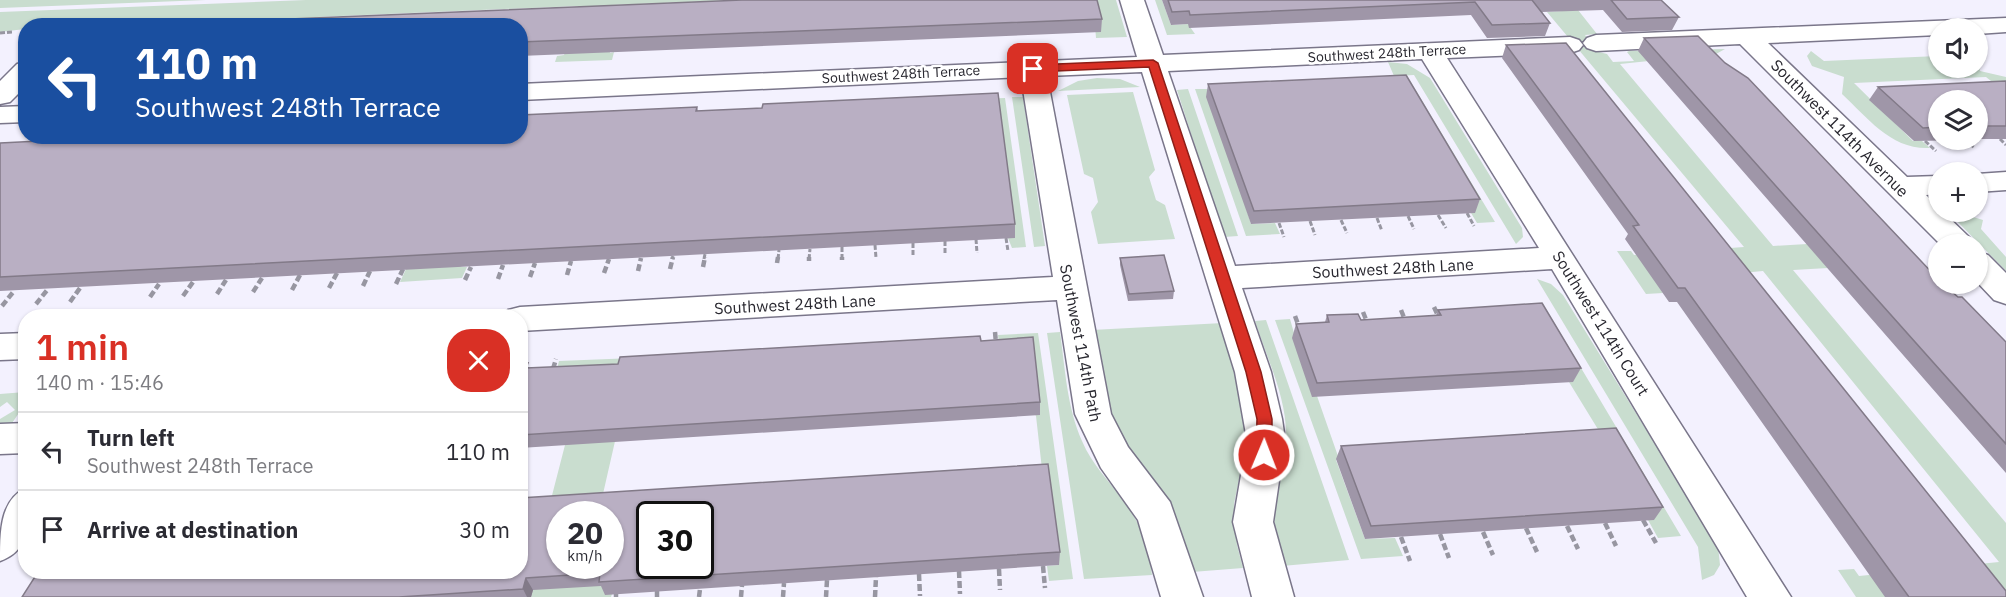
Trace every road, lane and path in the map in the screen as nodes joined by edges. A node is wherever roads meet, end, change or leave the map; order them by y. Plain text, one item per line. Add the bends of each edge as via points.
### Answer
1 (1132, 0) edge
2 (2006, 25) edge
3 (1988, 26) edge
4 (1928, 28) edge
5 (12, 32) dead end
6 (1988, 32) edge
7 (0, 33) edge
8 (1747, 37) junction
9 (1596, 43) dead end
10 (1570, 45) edge
11 (2006, 46) edge
12 (1430, 51) junction
13 (1153, 63) junction
14 (1033, 69) junction
15 (18, 78) edge
16 (528, 92) edge
17 (0, 96) edge
18 (18, 114) edge
19 (0, 115) edge
20 (2000, 140) edge
21 (1925, 141) edge
22 (1928, 143) edge
23 (2006, 145) edge
24 (2006, 181) edge
25 (1988, 182) edge
26 (1928, 186) edge
27 (1899, 187) junction
28 (1467, 213) edge
29 (1438, 215) edge
30 (1408, 216) edge
31 (1377, 218) edge
32 (1341, 220) edge
33 (1310, 221) edge
34 (1279, 223) edge
35 (1474, 226) dead end
36 (1446, 228) dead end
37 (1414, 230) dead end
38 (1382, 231) dead end
39 (1347, 233) dead end
40 (1948, 234) edge
41 (1315, 235) dead end
42 (1284, 237) dead end
43 (1006, 238) edge
44 (976, 239) edge
45 (945, 241) edge
46 (913, 243) edge
47 (875, 245) edge
48 (842, 247) edge
49 (810, 249) edge
50 (779, 250) edge
51 (1008, 251) dead end
52 (977, 253) dead end
53 (705, 254) edge
54 (945, 254) dead end
55 (674, 256) edge
56 (913, 256) dead end
57 (641, 258) edge
58 (876, 258) dead end
59 (1561, 258) junction
60 (609, 259) edge
61 (842, 260) dead end
62 (571, 261) edge
63 (809, 261) dead end
64 (535, 263) edge
65 (777, 263) dead end
66 (503, 265) edge
67 (471, 267) edge
68 (702, 267) dead end
69 (403, 269) edge
70 (670, 269) dead end
71 (370, 271) edge
72 (638, 271) dead end
73 (337, 273) edge
74 (604, 273) dead end
75 (1988, 274) edge
76 (300, 275) edge
77 (567, 275) dead end
78 (530, 277) dead end
79 (262, 278) edge
80 (1224, 278) junction
81 (498, 279) dead end
82 (226, 280) edge
83 (465, 280) dead end
84 (193, 282) edge
85 (159, 284) edge
86 (396, 284) dead end
87 (363, 286) dead end
88 (80, 288) edge
89 (329, 288) dead end
90 (1069, 288) junction
91 (48, 289) edge
92 (292, 290) dead end
93 (14, 291) edge
94 (2006, 291) edge
95 (253, 292) dead end
96 (217, 294) dead end
97 (183, 296) dead end
98 (150, 297) dead end
99 (70, 302) dead end
100 (36, 304) dead end
101 (2, 306) dead end
102 (1434, 308) dead end
103 (1401, 310) dead end
104 (1363, 312) dead end
105 (1295, 316) dead end
106 (528, 319) edge
107 (1442, 323) edge
108 (1410, 330) edge
109 (995, 332) dead end
110 (1371, 333) edge
111 (1303, 337) edge
112 (18, 346) edge
113 (0, 347) edge
114 (997, 353) edge
115 (556, 358) dead end
116 (550, 381) edge
117 (18, 439) edge
118 (0, 440) edge
119 (18, 516) edge
120 (1643, 520) edge
121 (1605, 523) edge
122 (1567, 526) edge
123 (1526, 528) edge
124 (1483, 532) edge
125 (1440, 534) edge
126 (1401, 537) edge
127 (1656, 543) dead end
128 (0, 544) edge
129 (1616, 546) dead end
130 (1578, 549) dead end
131 (1537, 552) dead end
132 (1493, 555) dead end
133 (1449, 558) dead end
134 (1410, 561) dead end
135 (1043, 566) edge
136 (999, 569) edge
137 (959, 571) edge
138 (919, 574) edge
139 (876, 577) edge
140 (826, 580) edge
141 (784, 583) edge
142 (742, 585) edge
143 (1045, 588) dead end
144 (700, 589) edge
145 (1000, 590) dead end
146 (960, 594) dead end
147 (920, 596) edge
148 (699, 597) edge
149 (741, 597) edge
150 (783, 597) edge
151 (826, 597) edge
152 (875, 597) edge
153 (1182, 597) edge
154 (1273, 597) edge
155 (1770, 597) edge

1 - 13 street
2 - 3 street
4 - 8 street
5 - 7 path
6 - 11 street
8 - 9 street
8 - 27 street, Southwest 114th Avernue
10 - 12 street, Southwest 248th Terrace
12 - 13 street, Southwest 248th Terrace
12 - 59 street, Southwest 114th Court
13 - 14 street, Southwest 248th Terrace
13 - 80 street
14 - 16 street, Southwest 248th Terrace
14 - 90 street, Southwest 114th Path
15 - 17 street
18 - 19 street
20 - 23 path
21 - 22 path
24 - 25 street
26 - 27 street
27 - 40 street, Southwest 114th Avernue
28 - 35 path
29 - 36 path
30 - 37 path
31 - 38 path
32 - 39 path
33 - 41 path
34 - 42 path
43 - 51 path
44 - 52 path
45 - 54 path
46 - 56 path
47 - 58 path
48 - 61 path
49 - 63 path
50 - 65 path
53 - 68 path
55 - 70 path
57 - 72 path
59 - 80 street, Southwest 248th Lane
59 - 155 street, Southwest 114th Court
60 - 74 path
62 - 77 path
64 - 78 path
66 - 81 path
67 - 83 path
69 - 86 path
71 - 87 path
73 - 89 path
75 - 94 street
76 - 92 path
79 - 95 path
80 - 154 street via 1264,419 1265,450 1253,515
82 - 96 path
84 - 97 path
85 - 98 path
88 - 99 path
90 - 106 street, Southwest 248th Lane
90 - 153 street, Southwest 114th Path via 1089,400 1098,428 1156,514
91 - 100 path
93 - 101 path
102 - 107 path
103 - 108 path
104 - 110 path
105 - 111 path
109 - 114 path
112 - 113 street
115 - 116 path
117 - 118 street
119 - 128 street
120 - 127 path
121 - 129 path
122 - 130 path
123 - 131 path
124 - 132 path
125 - 133 path
126 - 134 path
135 - 143 path
136 - 145 path
137 - 146 path
138 - 147 path
139 - 152 path
140 - 151 path
141 - 150 path
142 - 149 path
144 - 148 path

